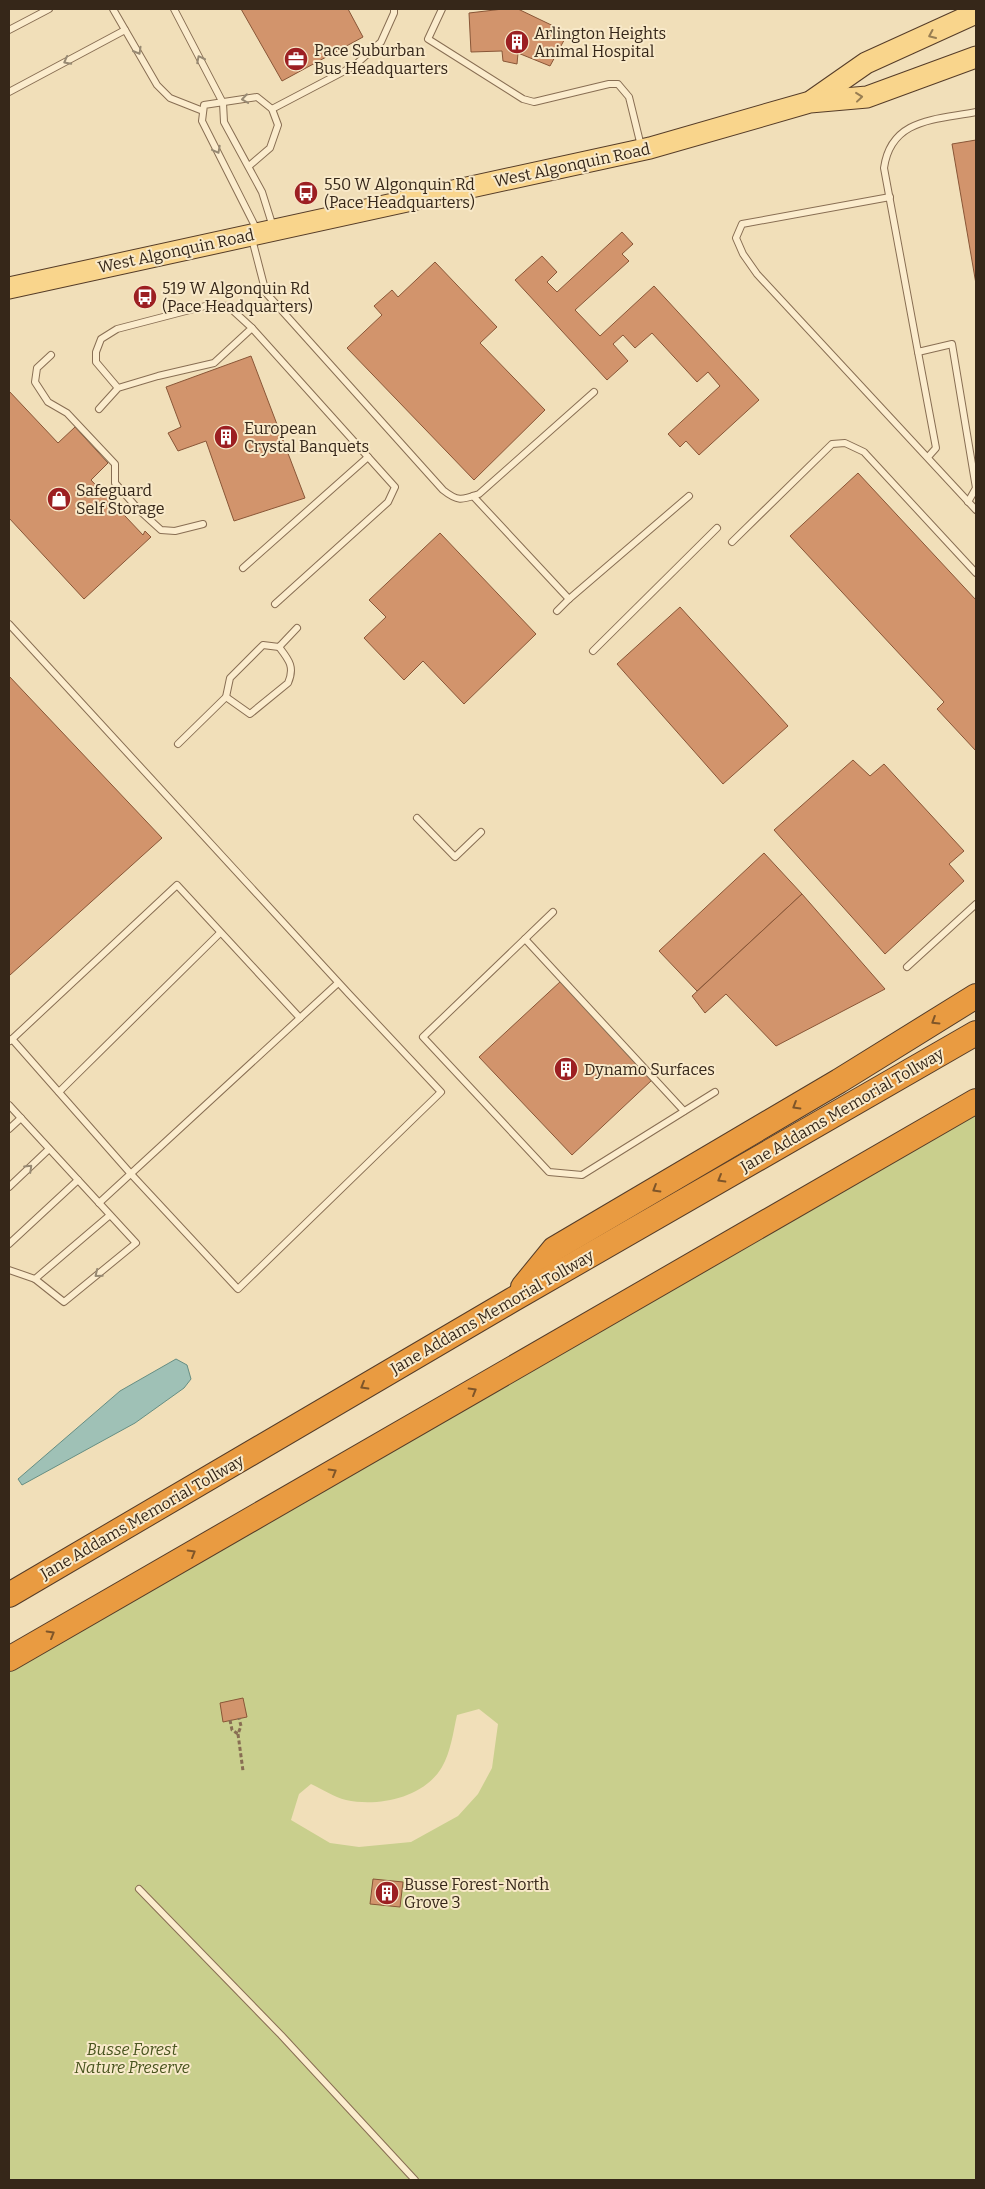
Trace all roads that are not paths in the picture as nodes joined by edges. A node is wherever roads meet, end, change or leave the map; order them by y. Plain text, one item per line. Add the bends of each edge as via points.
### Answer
1 (48, 9) edge
2 (113, 9) edge
3 (174, 9) edge
4 (394, 9) edge
5 (442, 9) edge
6 (976, 14) edge
7 (9, 30) edge
8 (126, 30) junction
9 (976, 57) edge
10 (9, 92) edge
11 (223, 102) junction
12 (810, 102) junction
13 (203, 108) junction
14 (272, 109) junction
15 (976, 112) edge
16 (642, 150) junction
17 (249, 166) junction
18 (890, 197) junction
19 (261, 233) junction
20 (9, 288) edge
21 (252, 328) junction
22 (918, 352) junction
23 (51, 355) dead end
24 (118, 388) junction
25 (594, 392) dead end
26 (99, 409) dead end
27 (368, 457) junction
28 (928, 457) junction
29 (473, 496) junction
30 (689, 496) dead end
31 (968, 502) junction
32 (976, 510) edge
33 (203, 524) dead end
34 (717, 528) dead end
35 (732, 542) dead end
36 (243, 568) dead end
37 (976, 573) edge
38 (569, 598) junction
39 (275, 604) dead end
40 (557, 611) dead end
41 (9, 624) edge
42 (297, 628) dead end
43 (279, 647) junction
44 (593, 651) dead end
45 (226, 697) junction
46 (178, 744) dead end
47 (417, 818) dead end
48 (481, 832) dead end
49 (976, 904) edge
50 (553, 912) dead end
51 (220, 933) junction
52 (525, 939) junction
53 (907, 967) dead end
54 (338, 983) junction
55 (976, 996) edge
56 (300, 1018) junction
57 (976, 1033) edge
58 (10, 1040) edge
59 (59, 1092) junction
60 (715, 1092) dead end
61 (976, 1101) edge
62 (9, 1105) edge
63 (684, 1111) junction
64 (21, 1118) junction
65 (9, 1129) edge
66 (49, 1148) junction
67 (131, 1174) junction
68 (78, 1180) junction
69 (9, 1187) edge
70 (99, 1203) junction
71 (110, 1215) junction
72 (9, 1244) edge
73 (9, 1270) edge
74 (35, 1279) junction
75 (512, 1300) junction
76 (9, 1594) edge
77 (9, 1659) edge
78 (139, 1889) dead end
79 (416, 2180) edge

1 - 7 lane
2 - 8 lane
11 -> 3 lane
4 - 14 lane via 381,42 354,66
5 - 16 lane via 428,39 523,99 534,102 618,84 629,97
6 -> 12 main road, West Algonquin Road via 866,64
8 -> 10 lane
8 -> 13 lane via 157,84 170,98
12 -> 9 main road, West Algonquin Road via 867,97
11 - 13 lane
14 -> 11 lane via 257,97
11 - 17 lane via 224,122
12 - 16 main road, West Algonquin Road
13 -> 19 lane via 202,121
14 - 17 lane via 278,125 270,148
15 - 18 lane via 918,124 900,134 887,150 884,168
16 - 19 main road, West Algonquin Road
17 - 19 lane via 262,192
18 - 22 lane
18 - 28 lane via 742,224 736,238 757,274
19 - 20 main road, West Algonquin Road
19 - 29 lane via 266,293 444,490 454,498
21 - 24 lane via 214,363
21 - 24 lane via 228,306 209,305 118,329 101,339 96,352 96,362
21 - 27 lane
22 - 28 lane via 936,448
22 - 31 lane via 952,344 976,488
23 - 33 lane via 37,368 35,382 48,402 67,413 115,464 115,483 139,510 161,530 176,531
24 - 26 lane
25 - 29 lane
27 - 36 lane
27 - 39 lane via 395,487 388,502
28 - 31 lane
29 - 38 lane
30 - 38 lane
31 - 32 lane
34 - 44 lane
35 - 37 lane via 832,444 845,443 864,452
38 - 40 lane
41 - 54 lane
42 - 43 lane
43 - 45 lane via 263,645 230,678
43 - 45 lane via 291,663 288,683 250,714
45 - 46 lane
47 - 48 lane via 455,857
49 - 53 lane
50 - 52 lane
51 - 56 lane
51 - 58 lane via 176,885
51 - 59 lane
52 - 63 lane
52 - 63 lane via 423,1037 550,1172 582,1175
54 - 56 lane
54 - 67 lane via 441,1092 238,1289
55 -> 75 highway via 554,1249
56 - 67 lane
57 -> 75 highway, Jane Addams Memorial Tollway
58 - 59 lane
59 - 67 lane
60 - 63 lane
77 -> 61 highway
62 - 64 lane
64 - 65 lane
64 - 66 lane
66 - 68 lane
69 -> 66 lane
67 - 70 lane
68 - 70 lane
68 - 72 lane
70 - 71 lane
71 - 74 lane
71 -> 74 lane via 136,1243 64,1302
73 - 74 lane
75 -> 76 highway, Jane Addams Memorial Tollway
78 - 79 lane

